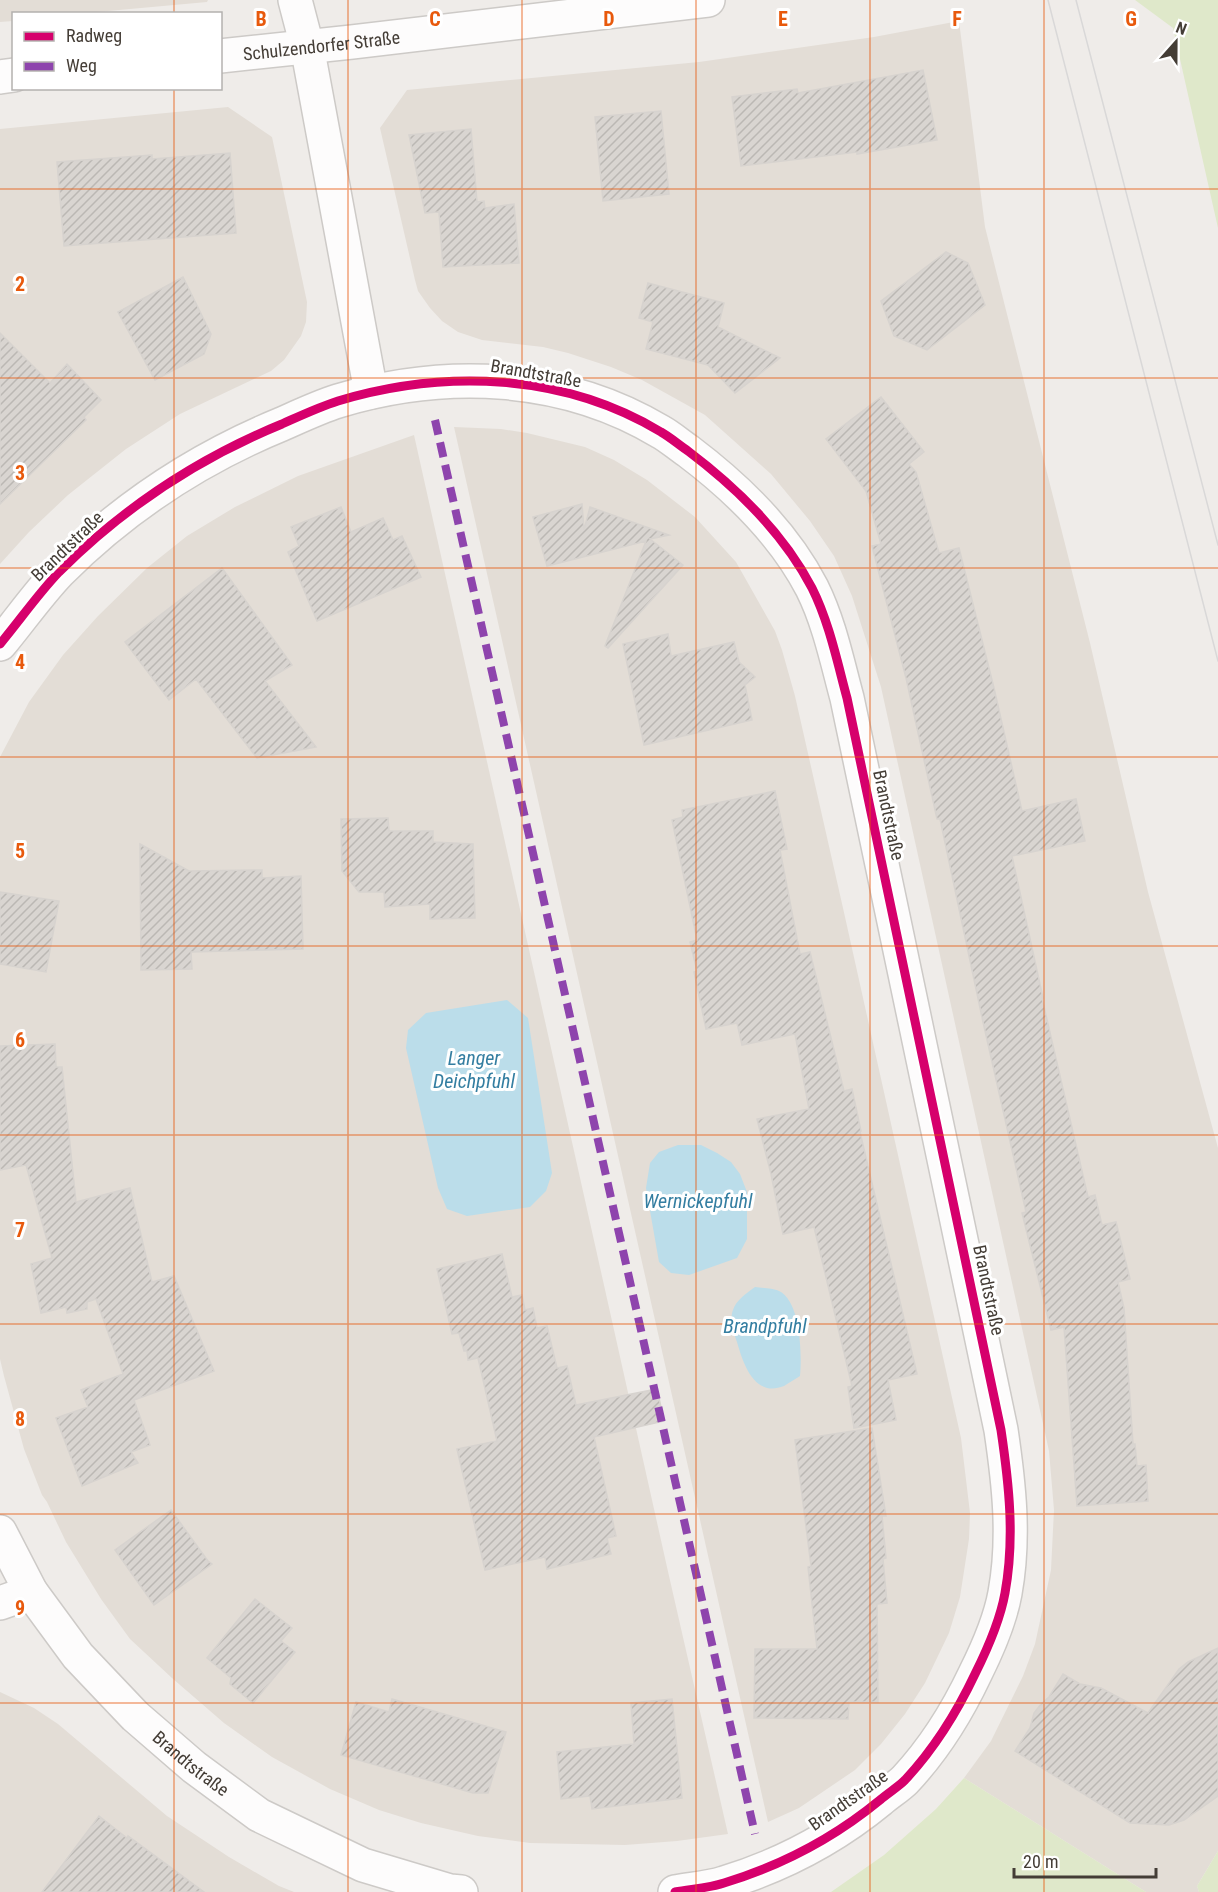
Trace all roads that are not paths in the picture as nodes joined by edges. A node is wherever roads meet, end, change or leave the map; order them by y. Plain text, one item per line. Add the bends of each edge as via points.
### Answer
1 (295, 0) edge
2 (708, 0) edge
3 (307, 46) junction
4 (222, 56) edge
5 (371, 392) junction
6 (0, 644) edge
7 (0, 1532) edge
8 (31, 1592) junction
9 (0, 1603) edge
10 (723, 1888) edge
11 (462, 1892) edge
12 (675, 1892) edge

1 - 3 street
2 - 3 street, Schulzendorfer Straße
3 - 4 street, Schulzendorfer Straße
3 - 5 street
5 - 6 street, Brandtstraße via 335,402 253,436 181,474 120,518 59,573
5 - 10 street, Brandtstraße via 475,380 518,383 565,392 615,409 661,432 738,491 779,537 812,588 847,698 1001,1430 1009,1486 1011,1544 1005,1595 990,1644 954,1715 904,1781 863,1814 818,1842
7 - 8 street, Brandtstraße
8 - 9 street
8 - 11 street, Brandtstraße via 78,1656 135,1716 258,1815 363,1865
10 - 12 street, Brandtstraße

